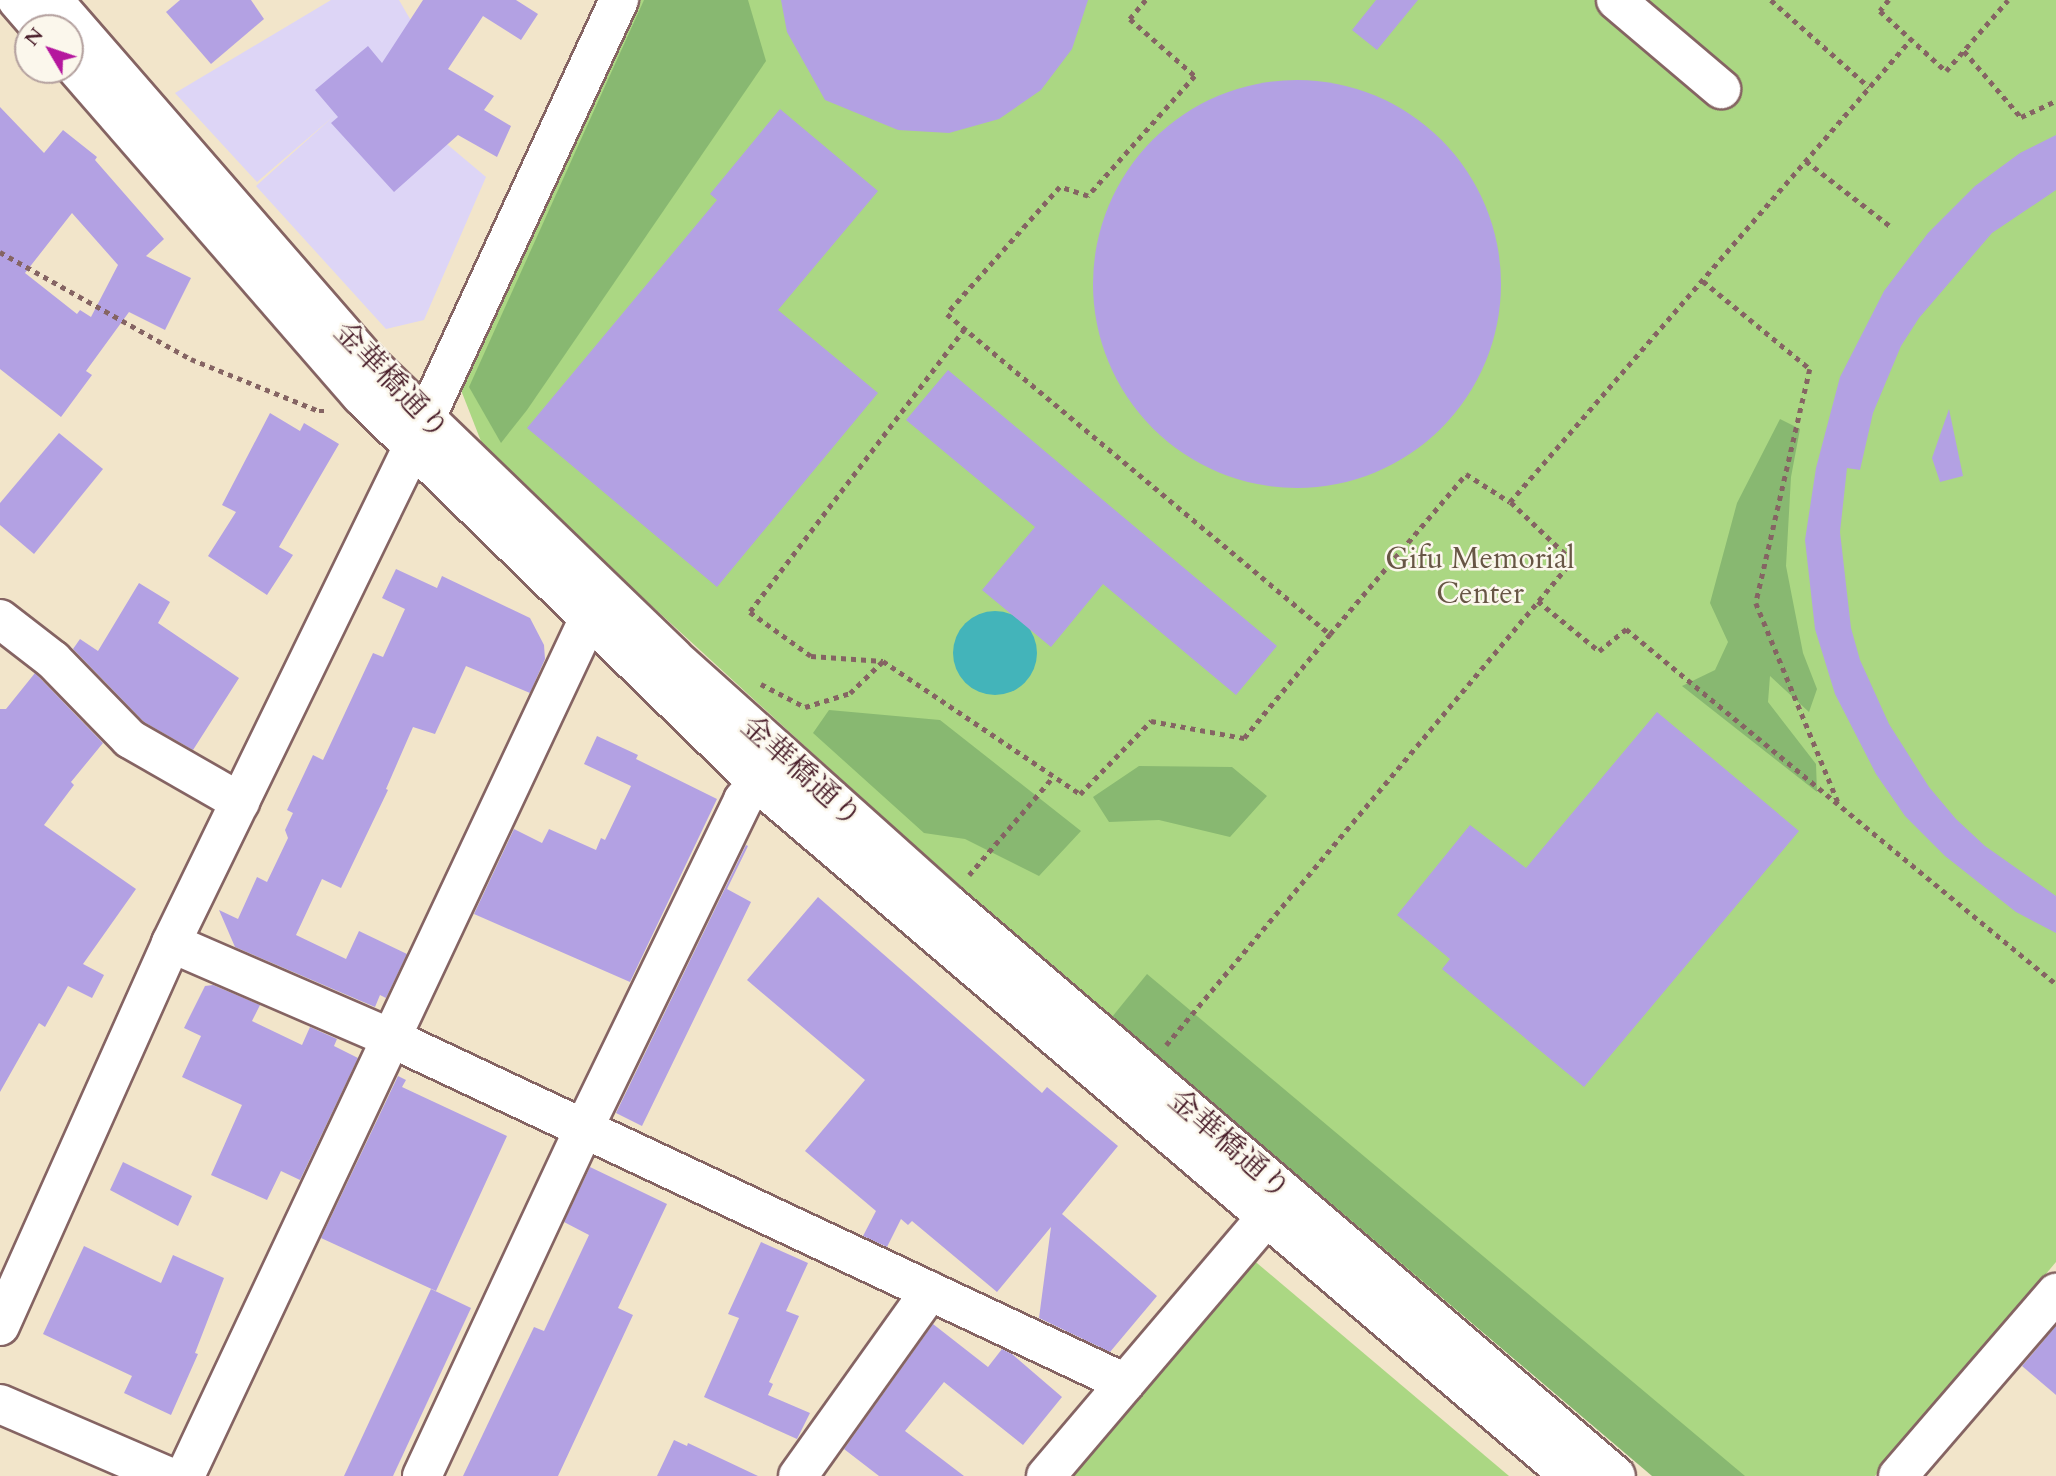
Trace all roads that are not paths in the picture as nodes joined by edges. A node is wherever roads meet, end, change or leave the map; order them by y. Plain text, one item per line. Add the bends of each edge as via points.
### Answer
1 (17, 0) edge
2 (53, 0) edge
3 (619, 0) edge
4 (1616, 0) edge
5 (29, 14) edge
6 (84, 77) edge
7 (1721, 89) dead end
8 (418, 434) junction
9 (0, 619) edge
10 (588, 620) junction
11 (758, 783) junction
12 (240, 802) junction
13 (171, 943) junction
14 (391, 1038) junction
15 (584, 1128) junction
16 (1265, 1219) junction
17 (930, 1291) junction
18 (2056, 1293) edge
19 (0, 1326) edge
20 (1125, 1383) junction
21 (0, 1404) edge
22 (167, 1476) edge
23 (185, 1476) edge
24 (422, 1476) edge
25 (798, 1476) edge
26 (1046, 1476) edge
27 (1570, 1476) edge
28 (1616, 1476) edge
29 (1898, 1476) edge

1 - 5 street
2 - 8 street, 金華橋通り via 368,362
3 - 8 street
4 - 7 street
6 - 8 street, 金華橋通り via 361,396
8 - 10 street, 金華橋通り
8 - 12 street
8 - 28 street, 金華橋通り via 946,902
9 - 12 street via 53,660 130,739
10 - 11 street, 金華橋通り
10 - 14 street
11 - 15 street via 743,800
11 - 16 street, 金華橋通り
12 - 13 street
13 - 14 street
13 - 19 street
14 - 15 street
14 - 23 street
15 - 17 street
15 - 24 street
16 - 20 street
16 - 27 street, 金華橋通り
17 - 20 street
17 - 25 street
18 - 29 street
20 - 26 street
21 - 22 street

